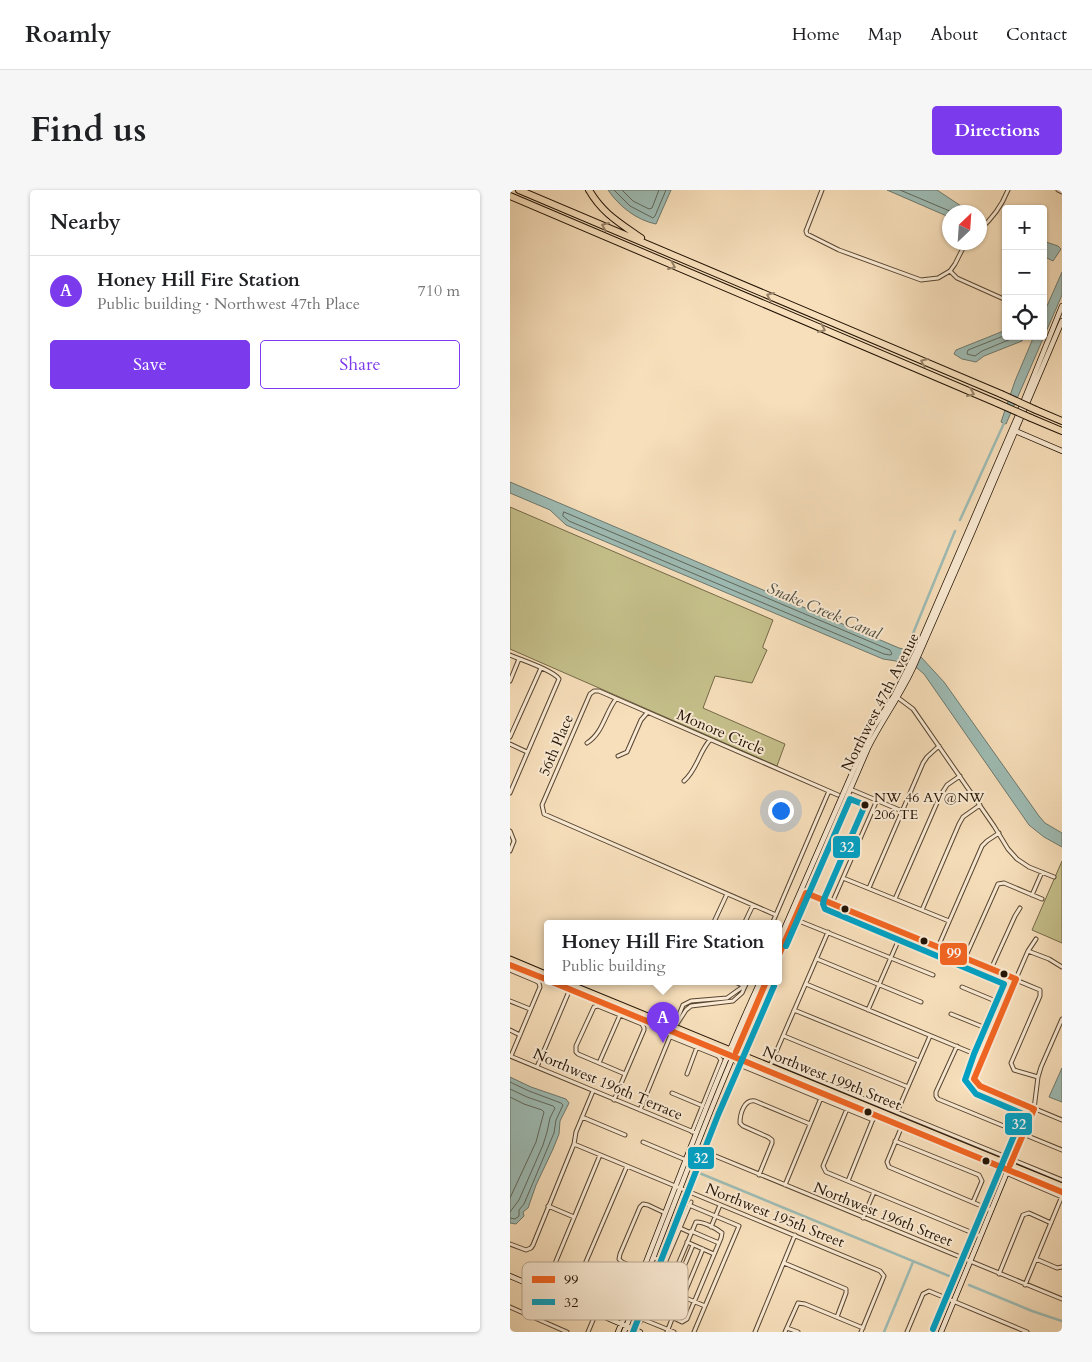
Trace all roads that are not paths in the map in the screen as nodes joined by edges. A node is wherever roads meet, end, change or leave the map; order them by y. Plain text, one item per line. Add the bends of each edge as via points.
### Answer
1 (520, 190) edge
2 (589, 190) edge
3 (822, 190) edge
4 (1008, 190) edge
5 (1058, 190) edge
6 (1062, 192) edge
7 (510, 196) edge
8 (987, 223) edge
9 (650, 246) junction
10 (962, 250) edge
11 (950, 271) junction
12 (1002, 298) edge
13 (1062, 306) edge
14 (1062, 321) edge
15 (1062, 421) edge
16 (1014, 431) junction
17 (1062, 431) edge
18 (1062, 451) edge
19 (510, 655) edge
20 (520, 659) junction
21 (541, 668) junction
22 (510, 681) edge
23 (594, 691) joint
24 (896, 697) junction
25 (616, 699) junction
26 (647, 713) junction
27 (510, 737) edge
28 (710, 740) junction
29 (587, 743) dead end
30 (510, 744) edge
31 (939, 746) junction
32 (527, 752) junction
33 (618, 756) dead end
34 (960, 776) junction
35 (684, 781) dead end
36 (848, 788) junction
37 (829, 791) junction
38 (510, 793) edge
39 (838, 795) dead end
40 (877, 800) junction
41 (980, 805) junction
42 (902, 811) junction
43 (510, 831) edge
44 (999, 832) junction
45 (511, 848) edge
46 (1042, 872) junction
47 (1054, 877) dead end
48 (843, 878) junction
49 (804, 883) junction
50 (869, 888) junction
51 (806, 893) junction
52 (727, 894) junction
53 (1032, 894) junction
54 (895, 899) junction
55 (1042, 899) dead end
56 (832, 903) junction
57 (753, 905) junction
58 (1020, 908) dead end
59 (922, 910) junction
60 (776, 915) junction
61 (794, 919) junction
62 (715, 920) edge
63 (746, 920) edge
64 (774, 920) edge
65 (788, 920) junction
66 (949, 921) junction
67 (828, 932) junction
68 (902, 932) junction
69 (782, 934) edge
70 (1036, 939) dead end
71 (782, 947) edge
72 (938, 947) junction
73 (1028, 951) junction
74 (891, 957) junction
75 (965, 958) junction
76 (510, 959) edge
77 (817, 959) junction
78 (510, 965) edge
79 (1062, 968) edge
80 (991, 969) junction
81 (510, 970) edge
82 (544, 973) edge
83 (933, 975) dead end
84 (544, 978) edge
85 (1016, 979) junction
86 (806, 984) junction
87 (879, 984) junction
88 (563, 985) edge
89 (569, 985) edge
90 (763, 985) edge
91 (744, 986) joint
92 (571, 987) junction
93 (962, 987) dead end
94 (721, 999) junction
95 (510, 1001) edge
96 (921, 1002) dead end
97 (722, 1004) junction
98 (1005, 1005) junction
99 (682, 1007) junction
100 (530, 1009) junction
101 (686, 1010) junction
102 (794, 1010) junction
103 (868, 1010) junction
104 (622, 1011) junction
105 (951, 1014) dead end
106 (1062, 1019) edge
107 (510, 1030) edge
108 (674, 1030) junction
109 (993, 1031) junction
110 (520, 1034) junction
111 (784, 1036) junction
112 (930, 1036) junction
113 (957, 1046) junction
114 (697, 1047) junction
115 (732, 1053) junction
116 (510, 1056) edge
117 (982, 1057) junction
118 (919, 1061) junction
119 (599, 1063) junction
120 (737, 1064) dead end
121 (771, 1064) junction
122 (537, 1067) junction
123 (625, 1074) junction
124 (687, 1074) dead end
125 (1038, 1078) junction
126 (908, 1087) junction
127 (593, 1091) junction
128 (672, 1093) dead end
129 (823, 1094) junction
130 (614, 1100) junction
131 (703, 1106) junction
132 (847, 1109) junction
133 (1034, 1109) junction
134 (640, 1110) junction
135 (876, 1112) junction
136 (897, 1112) junction
137 (582, 1117) junction
138 (1062, 1120) edge
139 (903, 1123) junction
140 (810, 1124) junction
141 (694, 1133) junction
142 (625, 1135) dead end
143 (1023, 1135) junction
144 (700, 1140) junction
145 (895, 1141) junction
146 (643, 1142) dead end
147 (574, 1144) junction
148 (696, 1148) junction
149 (1062, 1150) edge
150 (600, 1155) junction
151 (686, 1160) junction
152 (627, 1166) junction
153 (1009, 1167) junction
154 (759, 1175) junction
155 (1062, 1180) edge
156 (848, 1181) junction
157 (785, 1186) junction
158 (1062, 1186) edge
159 (678, 1187) junction
160 (874, 1192) junction
161 (1062, 1192) edge
162 (1062, 1196) edge
163 (973, 1202) junction
164 (720, 1205) junction
165 (548, 1206) junction
166 (992, 1210) junction
167 (666, 1213) junction
168 (715, 1216) junction
169 (574, 1217) junction
170 (863, 1218) junction
171 (1051, 1223) junction
172 (711, 1227) junction
173 (680, 1228) junction
174 (691, 1232) junction
175 (795, 1235) junction
176 (980, 1236) junction
177 (687, 1242) junction
178 (510, 1244) edge
179 (719, 1244) junction
180 (693, 1245) junction
181 (652, 1249) junction
182 (703, 1249) junction
183 (714, 1254) junction
184 (654, 1258) junction
185 (1036, 1259) junction
186 (555, 1262) edge
187 (586, 1262) edge
188 (622, 1262) edge
189 (647, 1262) edge
190 (652, 1262) edge
191 (666, 1262) joint
192 (678, 1262) edge
193 (686, 1262) edge
194 (969, 1262) junction
195 (784, 1263) junction
196 (1061, 1267) edge
197 (999, 1274) junction
198 (510, 1276) edge
199 (522, 1281) edge
200 (688, 1285) edge
201 (1025, 1285) junction
202 (688, 1299) edge
203 (1062, 1299) edge
204 (954, 1301) junction
205 (694, 1302) junction
206 (705, 1306) junction
207 (510, 1308) edge
208 (522, 1313) edge
209 (688, 1315) edge
210 (837, 1317) junction
211 (538, 1320) edge
212 (593, 1320) edge
213 (612, 1320) edge
214 (625, 1320) edge
215 (626, 1320) edge
216 (641, 1320) edge
217 (624, 1325) junction
218 (863, 1328) junction
219 (786, 1330) edge
220 (667, 1331) edge
221 (566, 1332) edge
222 (588, 1332) edge
223 (618, 1332) edge
224 (624, 1332) edge
225 (640, 1332) edge
226 (674, 1332) edge
227 (694, 1332) edge
228 (754, 1332) edge
229 (798, 1332) edge
230 (861, 1332) edge
231 (907, 1332) edge
232 (941, 1332) edge
233 (1027, 1332) edge

9 -> 1 highway
2 - 9 highway via 610,216
3 - 11 street via 806,231 811,238 920,280 932,280
4 - 8 street
5 - 6 street
7 -> 17 highway, bridge
15 -> 9 highway, bridge
10 - 11 street
11 - 12 street via 957,278
13 - 16 main road
14 - 16 main road
16 - 18 main road
16 - 24 main road, Northwest 47th Avenue
19 - 20 street
20 - 21 street
20 - 22 street
21 - 27 street
21 - 32 street via 559,678
23 - 25 street, Monore Circle
23 - 52 street, 56th Place via 542,805 544,814
24 - 31 street via 913,709
24 - 36 main road, Northwest 47th Avenue via 870,734
25 - 26 street, Monore Circle
25 - 29 street via 598,732
26 - 28 street, Monore Circle
26 - 33 street via 627,752
28 - 35 street
28 - 37 street, Monore Circle
30 - 32 street
31 - 34 street
31 - 42 street via 926,757
32 - 38 street
34 - 41 street
34 - 54 street via 947,785 940,796
36 - 40 street
36 - 49 main road, Northwest 47th Avenue
36 - 51 main road, Northwest 47th Avenue
37 - 39 street, Monore Circle
37 - 60 street
40 - 42 street
40 - 48 street
41 - 44 street
41 - 59 street via 963,817 959,824
42 - 50 street
43 - 45 street via 514,841
44 - 46 street via 1017,859
44 - 66 street via 982,846
46 - 47 street
46 - 53 street
48 - 50 street
48 - 56 street
49 - 51 main road
49 - 65 main road, Northwest 47th Avenue
50 - 54 street
51 - 56 street
51 - 61 main road, Northwest 47th Avenue
52 - 57 street
52 - 62 street
53 - 55 street
53 - 75 street via 1004,883 997,886
54 - 59 street
56 - 68 street
57 - 60 street
57 - 63 street
58 - 80 street
59 - 66 street
60 - 64 street
61 - 65 main road
61 - 67 street
61 - 71 main road, Northwest 47th Avenue
65 - 69 main road, Northwest 47th Avenue
66 - 72 street
67 - 74 street
67 - 77 street
68 - 72 street
68 - 74 street
70 - 73 street
72 - 75 street
73 - 79 street
73 - 85 street
74 - 83 street
74 - 87 street
75 - 80 street
76 - 82 main road
77 - 86 street
77 - 87 street
78 - 84 main road
80 - 85 street
81 - 100 street via 539,983
85 - 98 street
85 - 125 street via 1040,990 1040,996 1011,1067
86 - 102 street
86 - 103 street
87 - 96 street
87 - 103 street
88 - 92 main road, Northwest 199th Street
89 - 92 main road, Northwest 199th Street
90 - 115 main road
91 - 94 street via 732,996
91 - 97 street via 736,999
92 - 104 main road, Northwest 199th Street
92 - 122 street
93 - 98 street
94 - 97 street
94 - 99 street via 691,1001
95 - 100 street
97 - 101 street via 694,1006
98 - 109 street
99 - 101 street
99 - 108 street
100 - 110 street
101 - 108 street
102 - 111 street
102 - 118 street
103 - 112 street
104 - 108 main road, Northwest 199th Street
104 - 119 street
104 - 119 street via 594,1006 576,1046 578,1054
104 - 123 street via 644,1028
105 - 109 street
106 - 125 street
107 - 110 street
108 - 114 street
108 - 115 main road, Northwest 199th Street
108 - 134 street
109 - 117 street
110 - 116 street
111 - 121 street
111 - 126 street
112 - 113 street
112 - 118 street
113 - 117 street
113 - 143 street via 936,1092 938,1100
114 - 124 street
114 - 131 street via 721,1059
115 - 121 main road, Northwest 199th Street
115 - 129 main road, Northwest 199th Street
115 - 141 main road
115 - 144 main road
116 - 122 street, Northwest 196th Terrace
117 - 133 street via 974,1080 980,1086
118 - 126 street
119 - 123 street
120 - 129 street
121 - 129 main road, Northwest 199th Street
121 - 135 street
122 - 127 street, Northwest 196th Terrace
123 - 130 street
125 - 133 street
126 - 136 street
127 - 130 street, Northwest 196th Terrace
127 - 137 street
128 - 131 street
129 - 132 street
129 - 135 main road, Northwest 199th Street
129 - 140 street
130 - 134 street, Northwest 196th Terrace
131 - 141 street
132 - 135 street
132 - 156 street via 824,1166 826,1172
133 - 138 street
133 - 143 street
134 - 141 street, Northwest 196th Terrace
135 - 136 street
135 - 139 main road, Northwest 199th Street
135 - 156 street
136 - 153 street
137 - 142 street
137 - 147 street
139 - 145 street
139 - 153 main road, Northwest 199th Street
140 - 154 street via 750,1100 746,1102 740,1123 772,1140
140 - 157 street
141 - 144 main road
141 - 151 main road
143 - 149 street
143 - 153 street
144 - 148 main road
145 - 163 street via 887,1162 889,1167
145 - 163 street via 979,1175 982,1181
146 - 151 street
147 - 150 street, Northwest 195th Street
147 - 165 street
148 - 154 street, Northwest 196th Street
148 - 159 main road
150 - 152 street, Northwest 195th Street
150 - 169 street
151 - 159 main road
152 - 159 street, Northwest 195th Street
152 - 187 street
153 - 155 street
153 - 158 main road, Northwest 199th Street
153 - 161 main road, Northwest 199th Street
153 - 162 street
153 - 166 main road
154 - 157 street, Northwest 196th Street
156 - 160 street
157 - 170 street, Northwest 196th Street
159 - 164 street, Northwest 195th Street
159 - 167 main road
159 - 184 main road
160 - 170 street
160 - 176 street
162 - 171 street
163 - 166 street
164 - 168 street
164 - 175 street, Northwest 195th Street
165 - 169 street
165 - 178 street via 533,1245 528,1250
166 - 176 main road
167 - 181 main road
167 - 188 street via 648,1205 640,1207 619,1259
168 - 172 street
168 - 173 street via 690,1203
168 - 206 street via 739,1226
169 - 186 street
170 - 194 street, Northwest 196th Street
171 - 185 street
171 - 197 street via 1028,1213 1023,1215
172 - 174 street via 696,1222
172 - 179 street via 722,1233
173 - 174 street
173 - 191 street
174 - 177 street
174 - 179 street
175 - 195 street
175 - 218 street, Northwest 195th Street via 883,1273
176 - 194 main road
177 - 180 street
177 - 192 street
179 - 183 street
180 - 182 street
180 - 193 street
181 - 184 main road
181 - 189 main road
182 - 183 street
182 - 200 street
183 - 205 street
184 - 190 main road
184 - 191 street
185 - 196 street
185 - 201 street
194 - 197 street, Northwest 196th Street
194 - 204 main road
195 - 210 street via 846,1289
195 - 228 street
197 - 201 street, Northwest 196th Street
198 - 199 main road
201 - 203 street, Northwest 196th Street
202 - 205 street
204 - 231 street via 926,1291
204 - 232 main road
204 - 233 street
205 - 206 street
205 - 209 street
206 - 227 street
207 - 208 street
210 - 218 street
210 - 219 street via 798,1303
211 - 221 street
212 - 222 street
213 - 217 main road
214 - 217 main road
215 - 217 main road
216 - 220 street
217 - 223 main road
217 - 224 main road
217 - 225 main road
218 - 230 street
219 - 229 street
220 - 226 street

